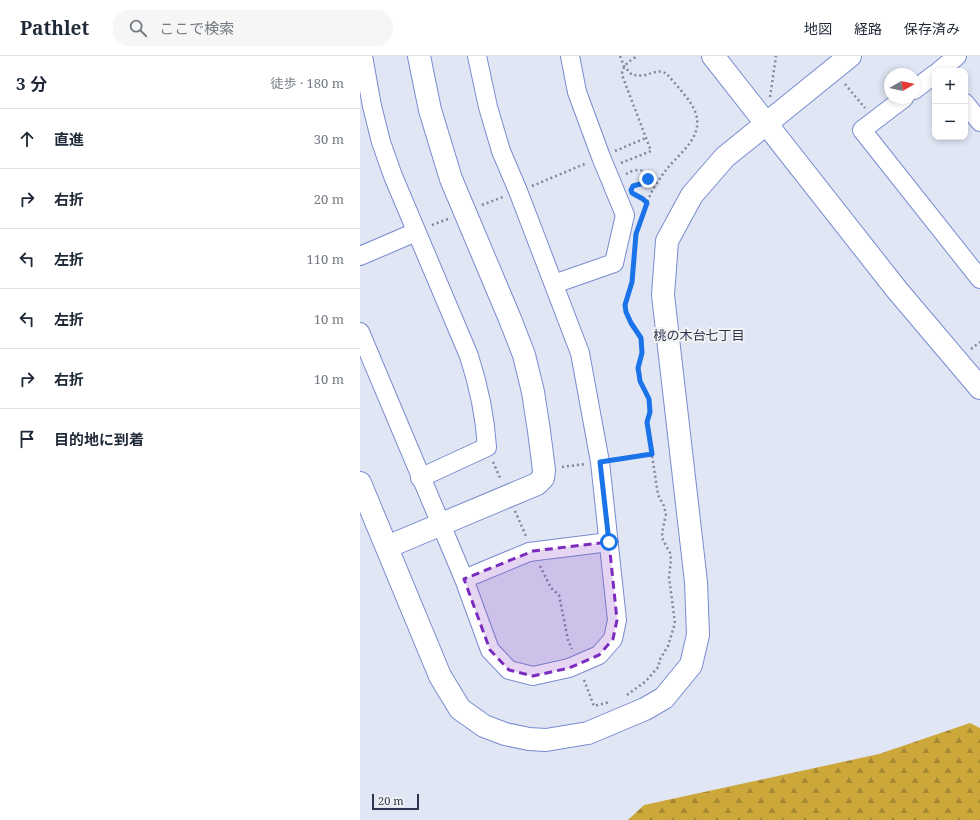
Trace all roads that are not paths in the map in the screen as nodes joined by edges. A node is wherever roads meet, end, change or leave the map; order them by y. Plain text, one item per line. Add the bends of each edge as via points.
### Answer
1 (363, 56) edge
2 (419, 56) edge
3 (477, 56) edge
4 (570, 56) edge
5 (713, 56) edge
6 (850, 56) edge
7 (958, 56) edge
8 (943, 68) edge
9 (932, 76) edge
10 (920, 86) edge
11 (896, 104) edge
12 (966, 104) edge
13 (980, 122) edge
14 (766, 124) junction
15 (416, 232) junction
16 (360, 256) edge
17 (980, 279) edge
18 (554, 284) junction
19 (360, 332) edge
20 (980, 388) edge
21 (420, 478) junction
22 (360, 483) edge
23 (440, 525) junction
24 (609, 542) junction
25 (387, 547) junction
26 (464, 579) junction

1 - 15 street via 381,142
2 - 23 street via 435,128 451,179 524,355 533,392 544,470 543,478 537,484
3 - 18 street via 499,144
4 - 18 street via 577,92 625,215 614,263
5 - 14 street
6 - 14 street
7 - 8 street
9 - 10 street
11 - 17 street via 862,130
12 - 13 street
14 - 20 street via 897,290
14 - 25 street via 725,157 692,195 667,242 663,295 696,582 698,635 691,665 664,698 645,709 588,733 546,740 506,734 484,726 460,709 440,676
15 - 16 street
15 - 21 street via 478,382 487,447
18 - 24 street via 580,353 600,462
19 - 21 street
21 - 23 street
22 - 25 street
23 - 25 street
23 - 26 street
24 - 26 street via 529,552
24 - 26 street via 617,620 613,639 599,655 569,668 533,676 509,670 490,650

